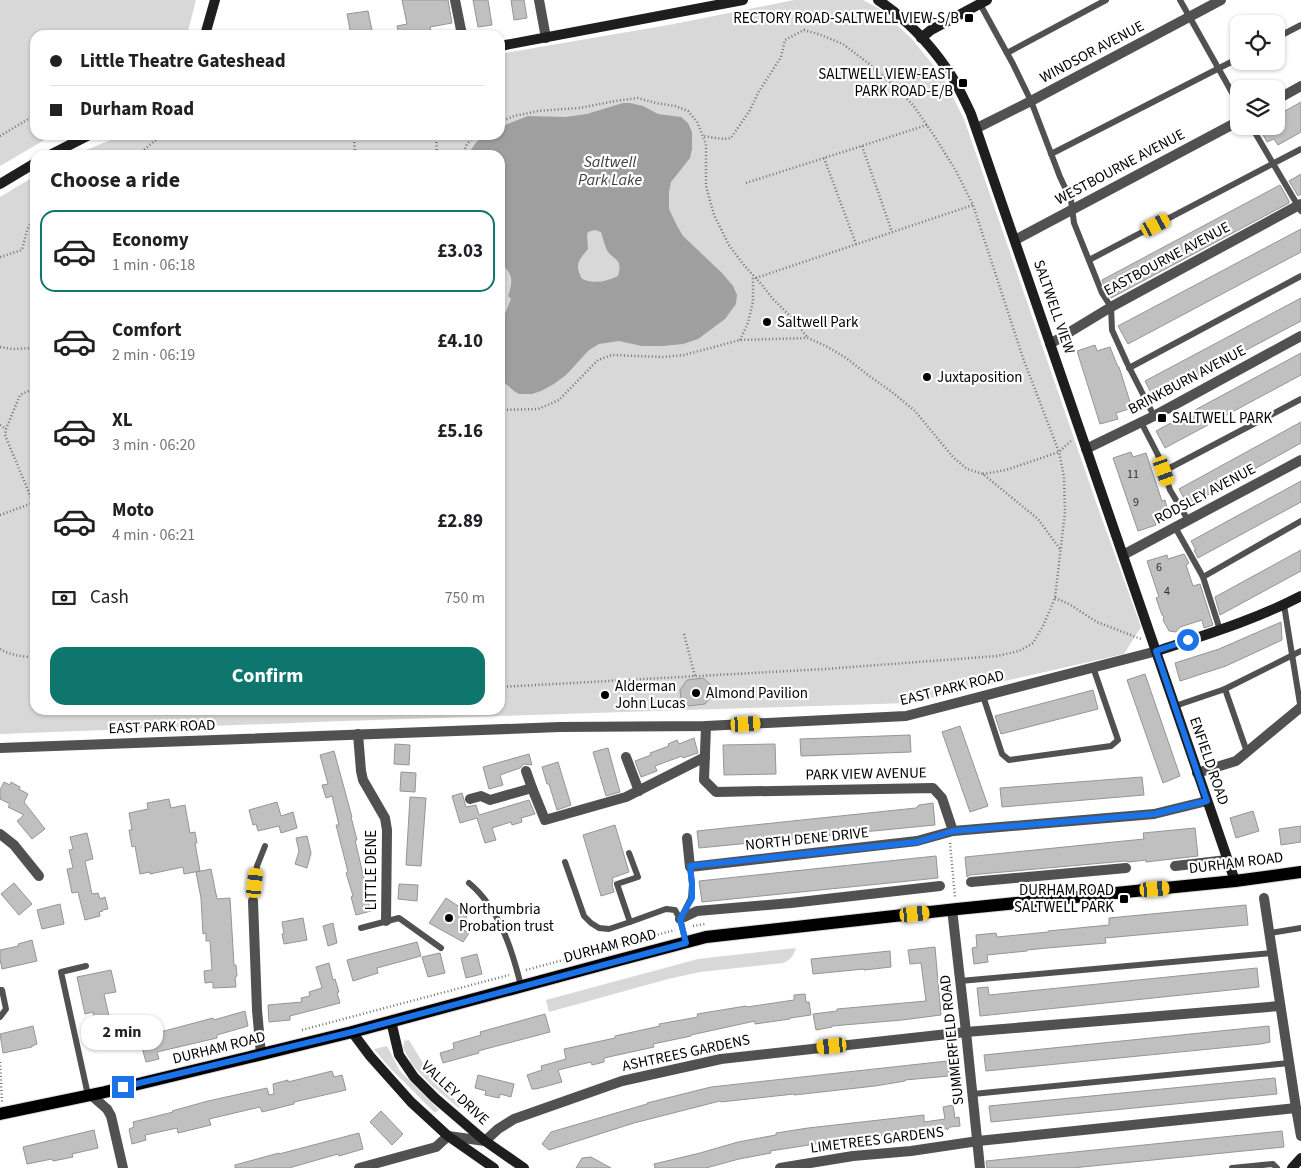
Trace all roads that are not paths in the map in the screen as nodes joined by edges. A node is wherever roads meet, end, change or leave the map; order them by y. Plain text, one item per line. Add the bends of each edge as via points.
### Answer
1 (215, 0) edge
2 (455, 0) edge
3 (539, 0) edge
4 (743, 0) edge
5 (878, 0) edge
6 (1106, 0) edge
7 (1180, 0) edge
8 (1221, 0) edge
9 (983, 2) edge
10 (1190, 17) junction
11 (1301, 25) edge
12 (206, 30) edge
13 (461, 30) edge
14 (1285, 33) edge
15 (546, 38) junction
16 (921, 38) junction
17 (505, 45) edge
18 (1007, 53) junction
19 (1230, 63) edge
20 (1218, 70) junction
21 (1301, 86) edge
22 (1230, 90) edge
23 (1285, 95) edge
24 (1031, 101) junction
25 (1230, 127) edge
26 (977, 128) junction
27 (1256, 135) edge
28 (79, 140) edge
29 (1301, 149) edge
30 (60, 150) edge
31 (1051, 154) junction
32 (1273, 165) junction
33 (30, 166) edge
34 (0, 184) edge
35 (1300, 207) edge
36 (1072, 209) junction
37 (1015, 240) junction
38 (1089, 260) junction
39 (1301, 276) edge
40 (1111, 306) junction
41 (1301, 336) edge
42 (1050, 344) junction
43 (1129, 368) junction
44 (1301, 399) edge
45 (1154, 416) junction
46 (1141, 422) junction
47 (1086, 449) junction
48 (1301, 460) edge
49 (1164, 471) junction
50 (1188, 520) junction
51 (1301, 521) edge
52 (1175, 528) junction
53 (1123, 555) junction
54 (1202, 577) junction
55 (1301, 596) edge
56 (1284, 605) junction
57 (1220, 630) junction
58 (1155, 648) junction
59 (1301, 651) edge
60 (1292, 655) junction
61 (1093, 668) junction
62 (1225, 689) junction
63 (983, 696) junction
64 (1175, 706) junction
65 (1301, 707) edge
66 (1301, 711) edge
67 (706, 726) junction
68 (358, 734) junction
69 (0, 748) edge
70 (1247, 752) junction
71 (626, 757) dead end
72 (705, 757) junction
73 (526, 771) dead end
74 (1197, 773) junction
75 (532, 788) junction
76 (639, 790) junction
77 (470, 799) dead end
78 (1207, 801) junction
79 (951, 831) junction
80 (0, 834) edge
81 (687, 838) dead end
82 (265, 846) dead end
83 (629, 852) dead end
84 (1227, 860) junction
85 (565, 862) dead end
86 (690, 866) junction
87 (1175, 866) dead end
88 (1126, 868) dead end
89 (1301, 872) edge
90 (39, 876) dead end
91 (1235, 881) junction
92 (971, 882) dead end
93 (469, 883) dead end
94 (940, 886) dead end
95 (1264, 898) dead end
96 (253, 901) joint
97 (952, 909) junction
98 (680, 919) junction
99 (386, 921) junction
100 (630, 922) junction
101 (361, 928) dead end
102 (1301, 928) edge
103 (1270, 933) junction
104 (686, 943) junction
105 (441, 948) dead end
106 (1272, 953) junction
107 (86, 966) dead end
108 (960, 981) junction
109 (521, 986) junction
110 (0, 990) edge
111 (1280, 1006) junction
112 (0, 1017) edge
113 (392, 1021) junction
114 (352, 1032) junction
115 (966, 1032) junction
116 (261, 1054) junction
117 (1289, 1063) junction
118 (973, 1094) junction
119 (90, 1095) junction
120 (1296, 1108) junction
121 (1, 1114) edge
122 (448, 1136) junction
123 (1301, 1136) edge
124 (485, 1141) junction
125 (978, 1141) junction
126 (1301, 1158) edge
127 (123, 1168) edge
128 (359, 1168) edge
129 (494, 1168) edge
130 (524, 1168) edge
131 (780, 1168) edge
132 (980, 1168) edge
133 (1232, 1168) edge
134 (1277, 1168) edge
135 (1292, 1168) edge

1 - 12 street
2 - 13 street
3 - 15 street
4 - 15 street
5 - 16 street, SALTWELL VIEW via 899,15
6 - 18 lane
7 - 10 lane
8 - 10 street, WINDSOR AVENUE
9 - 16 street
9 - 18 lane
10 - 20 lane
10 - 24 street, WINDSOR AVENUE
11 - 14 lane
15 - 17 street
16 - 26 street, SALTWELL VIEW via 959,88
18 - 24 lane
19 - 20 lane
20 - 22 lane
20 - 31 lane
21 - 23 street
24 - 26 street, WINDSOR AVENUE
24 - 31 lane
25 - 36 street, WESTBOURNE AVENUE
26 - 37 street, SALTWELL VIEW
27 - 32 lane
28 - 30 street
29 - 32 lane
31 - 36 lane
32 - 35 lane
32 - 38 lane
33 - 34 street
35 - 40 street, EASTBOURNE AVENUE
36 - 37 street, WESTBOURNE AVENUE
36 - 38 lane via 1074,223
37 - 42 street, SALTWELL VIEW
38 - 40 lane via 1102,293
39 - 43 lane
40 - 42 street, EASTBOURNE AVENUE
40 - 43 lane via 1112,330
41 - 45 street, BRINKBURN AVENUE
42 - 47 street, SALTWELL VIEW
43 - 45 lane
44 - 49 lane
45 - 46 street, BRINKBURN AVENUE
46 - 47 street, BRINKBURN AVENUE
46 - 49 lane
47 - 53 street, SALTWELL VIEW
48 - 50 street, RODSLEY AVENUE
49 - 50 lane via 1170,490
50 - 52 street, RODSLEY AVENUE
51 - 54 lane
52 - 53 street, RODSLEY AVENUE
52 - 54 lane
53 - 58 street, SALTWELL VIEW
54 - 57 lane
55 - 56 street
56 - 57 street
56 - 60 lane
57 - 58 street
58 - 61 street, EAST PARK ROAD
58 - 64 street, ENFIELD ROAD
59 - 60 lane
60 - 62 lane
60 - 65 lane
61 - 63 street, EAST PARK ROAD
61 - 63 lane via 1118,740 1112,746 1008,760 1002,754
62 - 64 lane
62 - 70 lane
63 - 67 street, EAST PARK ROAD via 906,716
64 - 74 street, ENFIELD ROAD
65 - 66 lane
65 - 70 street
67 - 68 street, EAST PARK ROAD
67 - 72 street, PARK VIEW AVENUE
68 - 69 street, EAST PARK ROAD
68 - 99 street, LITTLE DENE via 363,780 385,818 387,830
70 - 74 street via 1236,761
71 - 76 street
72 - 76 street
72 - 79 street, PARK VIEW AVENUE via 704,780 716,792 933,788 942,798
73 - 75 street
74 - 78 street, ENFIELD ROAD
75 - 76 street via 545,820 626,797
75 - 77 street via 490,800 481,796
78 - 79 street via 1154,814
78 - 84 street, ENFIELD ROAD
79 - 86 street, NORTH DENE DRIVE via 917,842
80 - 90 street
81 - 86 street
82 - 96 lane via 257,866
83 - 100 lane via 638,877 617,884
84 - 87 street
84 - 91 street, ENFIELD ROAD
85 - 100 lane via 584,916 591,923 609,929
86 - 98 lane via 692,898
88 - 92 street
89 - 91 main road, DURHAM ROAD
91 - 97 main road, DURHAM ROAD
93 - 109 lane via 501,925
94 - 98 street via 697,911
95 - 103 street
96 - 116 street
97 - 104 main road, DURHAM ROAD
97 - 108 street, SUMMERFIELD ROAD
98 - 100 lane via 675,910 666,909
98 - 104 lane
99 - 101 lane
99 - 105 lane via 399,918
102 - 103 lane
103 - 106 street
104 - 109 main road, DURHAM ROAD
106 - 108 lane
106 - 111 street
107 - 119 lane via 61,972
108 - 115 street, SUMMERFIELD ROAD
109 - 113 main road, DURHAM ROAD
110 - 112 lane via 6,1009
111 - 115 street, ASHTREES GARDENS
111 - 117 street
113 - 114 main road, DURHAM ROAD
113 - 124 street, VALLEY DRIVE via 399,1055 414,1078
114 - 116 main road, DURHAM ROAD
114 - 122 street via 411,1102
115 - 118 street, SUMMERFIELD ROAD
115 - 124 street, ASHTREES GARDENS via 765,1053 682,1067 622,1081 514,1119
116 - 119 main road, DURHAM ROAD
117 - 118 lane
117 - 120 street
118 - 125 street, SUMMERFIELD ROAD
119 - 121 main road, DURHAM ROAD
119 - 127 street via 111,1116
120 - 123 street
120 - 125 street, LIMETREES GARDENS
122 - 124 street
122 - 128 street via 436,1148
122 - 129 street
124 - 130 street, VALLEY DRIVE
125 - 131 street, LIMETREES GARDENS
125 - 132 street, SUMMERFIELD ROAD
126 - 135 street
133 - 134 lane via 1273,1164

